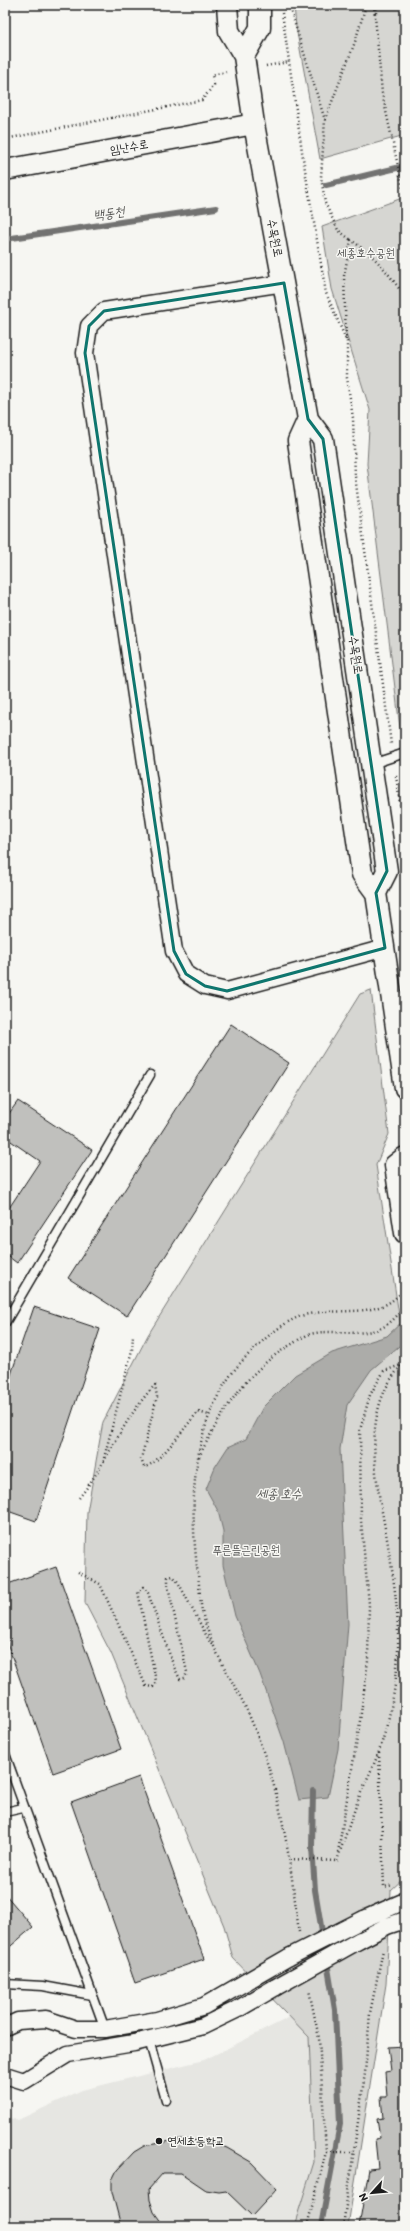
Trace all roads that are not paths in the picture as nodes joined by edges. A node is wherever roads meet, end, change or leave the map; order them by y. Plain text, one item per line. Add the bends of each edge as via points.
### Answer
1 (227, 5) edge
2 (260, 5) edge
3 (244, 56) junction
4 (254, 124) junction
5 (5, 170) edge
6 (284, 283) junction
7 (308, 419) junction
8 (405, 754) edge
9 (372, 764) junction
10 (376, 893) junction
11 (384, 948) junction
12 (150, 1075) dead end
13 (405, 1088) edge
14 (405, 1157) edge
15 (405, 1232) edge
16 (5, 1323) edge
17 (5, 1754) edge
18 (23, 1808) junction
19 (5, 1812) edge
20 (405, 1901) edge
21 (405, 1920) edge
22 (5, 1984) edge
23 (92, 1995) junction
24 (5, 2027) edge
25 (105, 2029) junction
26 (149, 2040) junction
27 (5, 2075) edge
28 (166, 2100) dead end

1 - 3 street, 수목원로 via 229,31
2 - 3 street via 260,28
3 - 4 street, 수목원로
4 - 5 street, 임난수로
4 - 6 street, 수목원로
6 - 7 street, 수목원로
6 - 11 street via 104,310 89,326 85,352 174,951 186,974 205,986 227,991
7 - 9 street, 수목원로 via 324,439
7 - 10 street via 298,442 362,874
8 - 9 lane
9 - 10 street, 수목원로 via 388,871
10 - 11 street
11 - 13 street
12 - 16 lane
14 - 15 street via 396,1165
17 - 18 lane
18 - 19 lane
18 - 23 lane
20 - 25 street, bridge via 289,1957 204,2006 157,2020
21 - 26 street, bridge via 360,1940 203,2026
22 - 23 lane via 43,1986
23 - 25 lane
24 - 25 street via 18,2021 46,2019 76,2029
26 - 27 street via 68,2054 24,2081
26 - 28 lane

